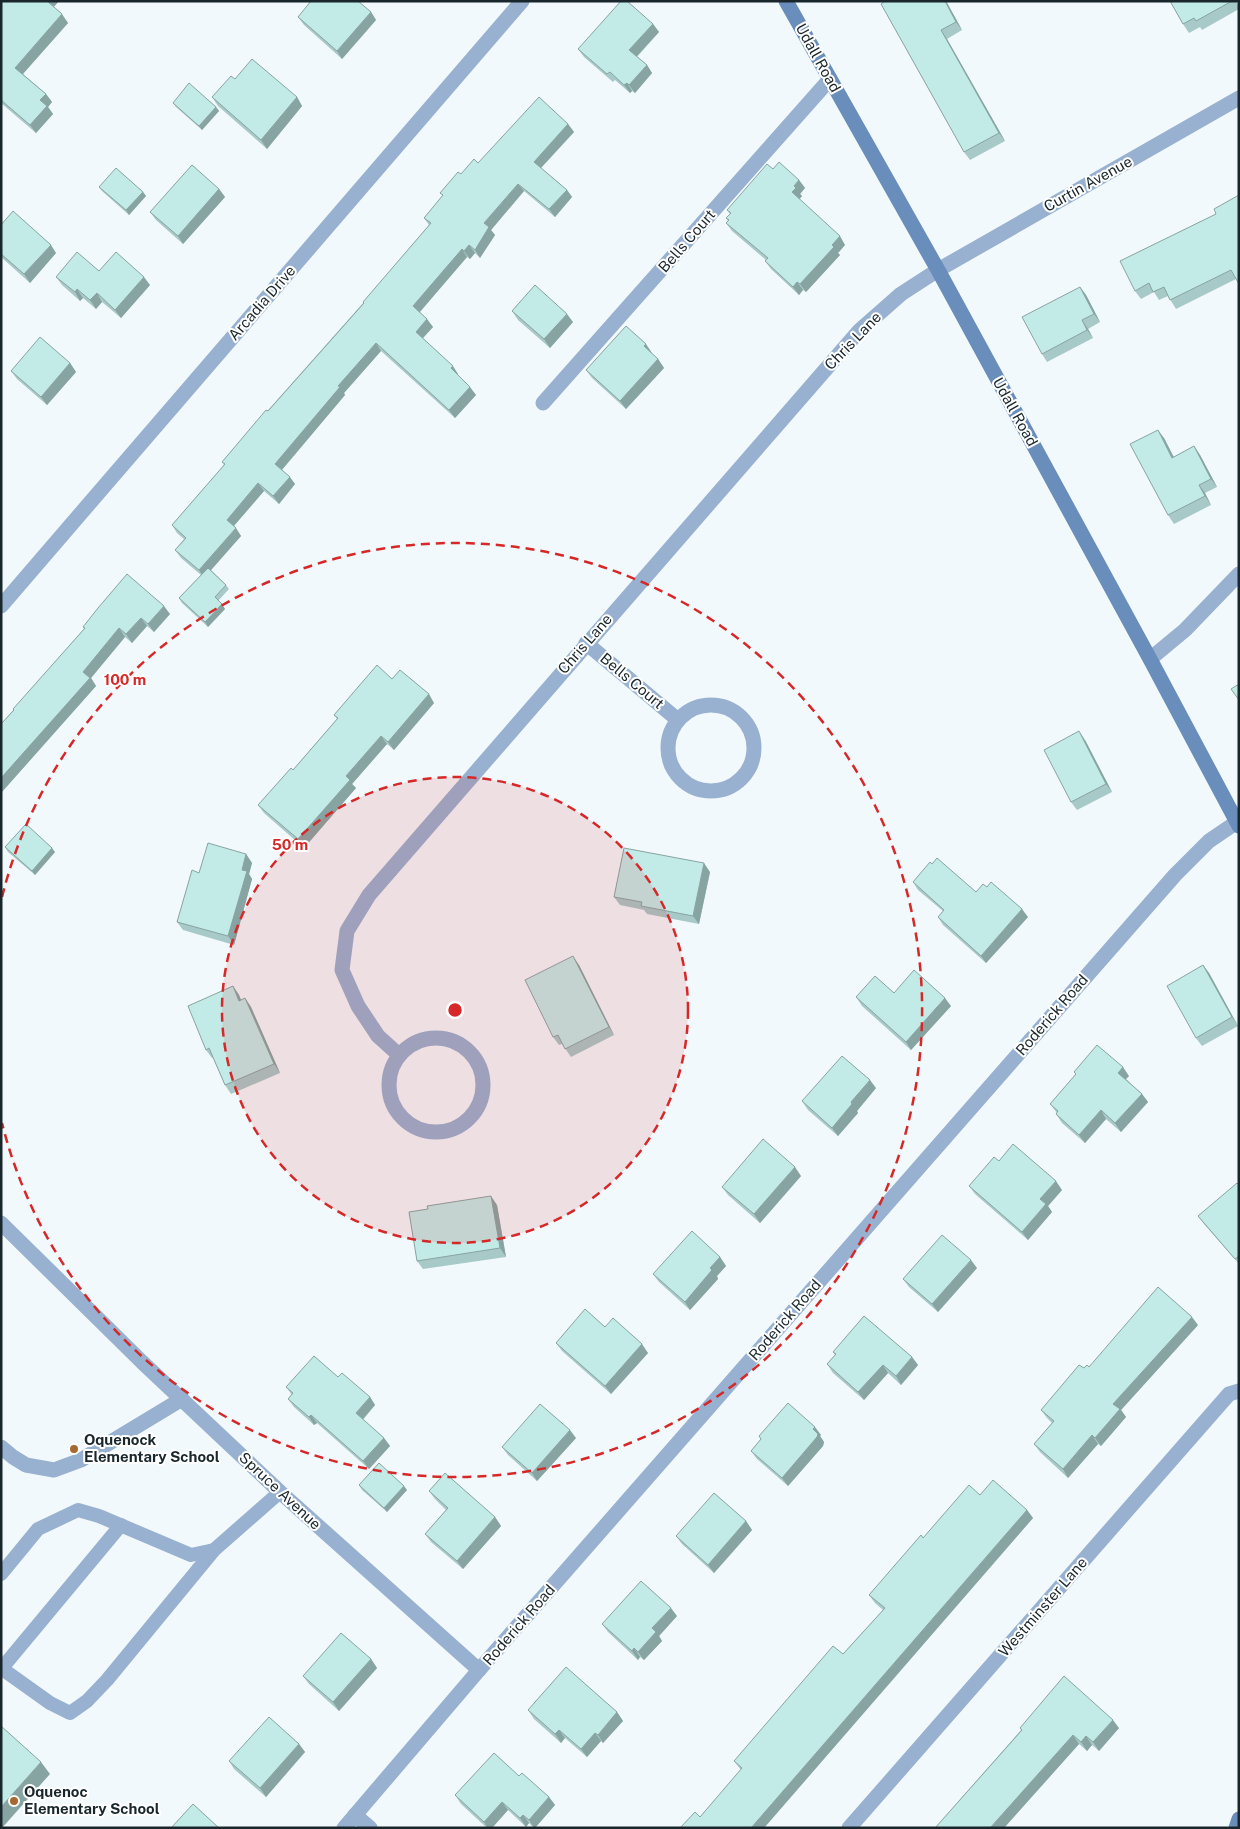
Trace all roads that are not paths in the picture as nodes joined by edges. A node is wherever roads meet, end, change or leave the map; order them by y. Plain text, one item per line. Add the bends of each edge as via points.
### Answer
1 (522, 1) edge
2 (786, 1) edge
3 (830, 79) junction
4 (1239, 98) edge
5 (938, 270) junction
6 (544, 404) dead end
7 (1239, 574) edge
8 (1, 606) edge
9 (586, 643) junction
10 (1150, 659) junction
11 (678, 720) junction
12 (1238, 824) edge
13 (399, 1054) junction
14 (1, 1224) edge
15 (1239, 1391) edge
16 (182, 1399) junction
17 (1, 1447) edge
18 (280, 1492) junction
19 (121, 1526) junction
20 (214, 1550) junction
21 (1, 1574) edge
22 (2, 1668) edge
23 (479, 1670) junction
24 (355, 1815) junction
25 (1239, 1819) edge
26 (344, 1828) edge
27 (370, 1828) edge
28 (849, 1828) edge
29 (1236, 1828) edge

1 - 8 street, Arcadia Drive
2 - 3 main road, Udall Road
3 - 5 main road, Udall Road
3 - 6 street, Bells Court
4 - 5 street, Curtin Avenue
5 - 9 street, Chris Lane via 901,294 858,331
5 - 10 main road, Udall Road
7 - 10 street via 1185,630
9 - 11 street, Bells Court
9 - 13 street, Chris Lane via 368,895 347,931 342,970 358,1006 378,1036
10 - 12 main road, Udall Road
11 - 11 street, Bells Court via 670,735 668,752 673,768 684,781 698,789 715,791 731,786 744,776 753,761 755,744 750,728 740,714 725,706 708,704 692,709
12 - 23 street, Roderick Road via 1209,841 1175,875
13 - 13 street via 390,1071 389,1089 394,1107 406,1122 422,1131 441,1132 459,1127 473,1115 482,1098 484,1080 479,1062 467,1047 450,1039 432,1037 414,1043
14 - 16 street, Spruce Avenue
15 - 28 street, Westminster Lane via 1230,1394
16 - 17 street via 82,1460 54,1470 26,1465
16 - 18 street, Spruce Avenue
18 - 20 lane
18 - 23 street, Spruce Avenue
19 - 20 lane via 191,1555
19 - 21 lane via 78,1510 38,1529
19 - 22 lane
20 - 22 lane via 107,1680 88,1701 70,1713 50,1703
23 - 24 street, Roderick Road
24 - 26 street, Roderick Road
24 - 27 street
25 - 29 main road

